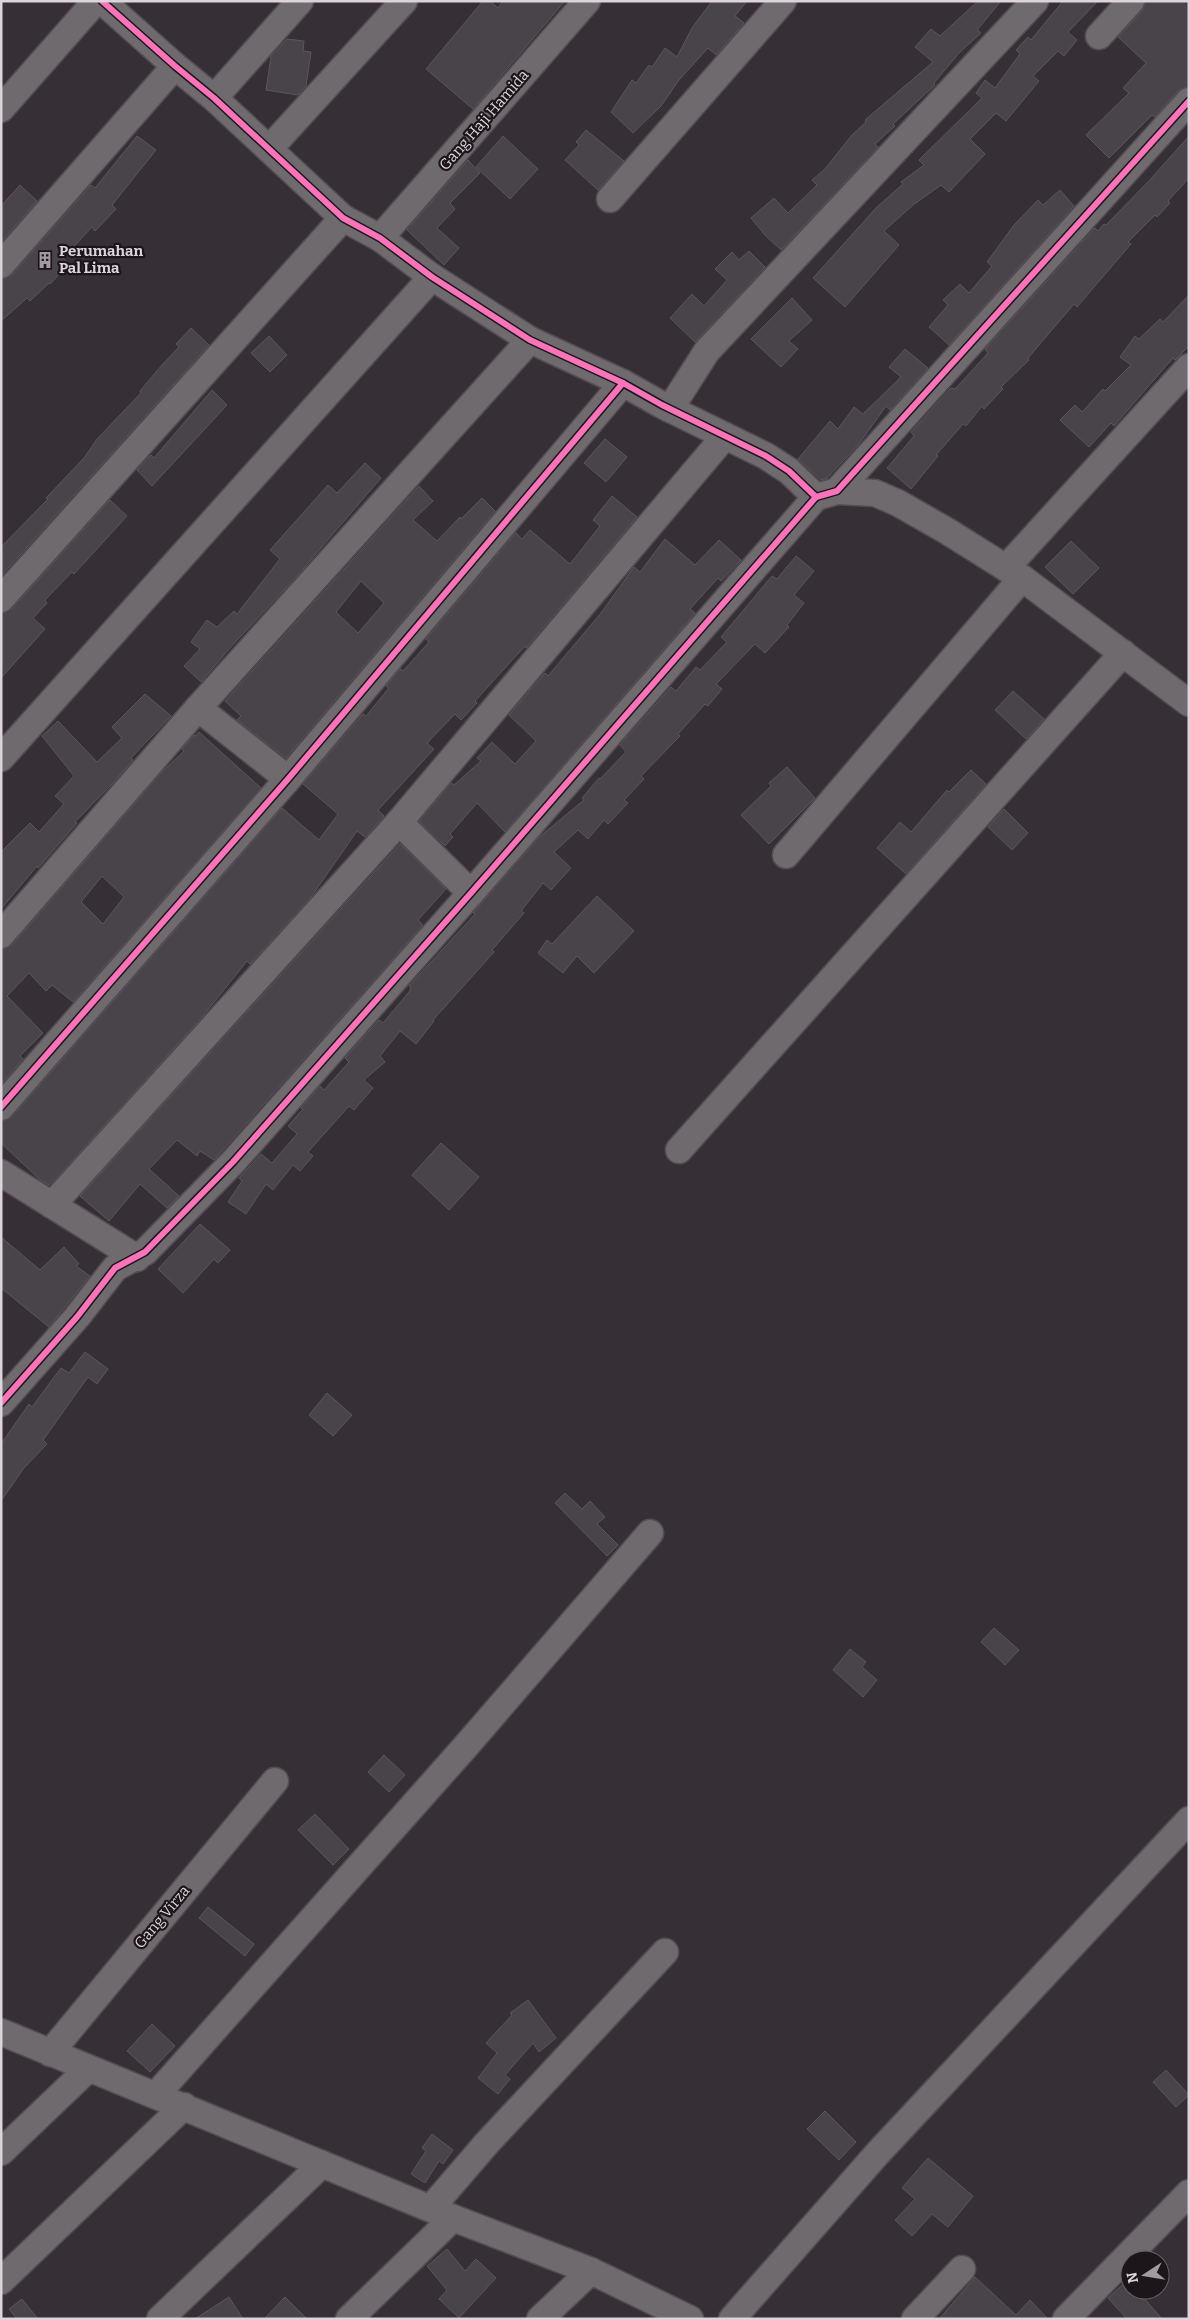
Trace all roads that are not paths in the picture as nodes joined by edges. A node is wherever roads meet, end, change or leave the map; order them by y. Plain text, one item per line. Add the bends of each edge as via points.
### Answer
1 (300, 1) edge
2 (404, 1) edge
3 (587, 1) edge
4 (783, 1) edge
5 (1036, 1) edge
6 (1131, 1) edge
7 (105, 2) edge
8 (1099, 36) dead end
9 (175, 66) junction
10 (214, 98) junction
11 (1189, 102) edge
12 (1, 109) edge
13 (270, 149) junction
14 (610, 199) dead end
15 (343, 218) junction
16 (380, 238) junction
17 (1, 265) edge
18 (432, 276) junction
19 (530, 340) junction
20 (1189, 367) edge
21 (623, 382) junction
22 (670, 409) junction
23 (725, 436) junction
24 (827, 494) junction
25 (1014, 573) junction
26 (1, 599) edge
27 (1124, 653) junction
28 (1189, 703) edge
29 (198, 708) junction
30 (1, 758) edge
31 (288, 778) junction
32 (399, 822) junction
33 (786, 855) dead end
34 (471, 894) junction
35 (1, 935) edge
36 (1, 1107) edge
37 (679, 1150) dead end
38 (2, 1175) edge
39 (52, 1205) junction
40 (137, 1258) junction
41 (1, 1403) edge
42 (650, 1533) dead end
43 (275, 1781) dead end
44 (1184, 1825) edge
45 (665, 1952) dead end
46 (1, 2032) edge
47 (50, 2052) junction
48 (88, 2069) junction
49 (156, 2095) junction
50 (184, 2106) junction
51 (1, 2152) edge
52 (322, 2164) junction
53 (1189, 2193) edge
54 (442, 2213) junction
55 (962, 2269) dead end
56 (591, 2271) junction
57 (1, 2281) edge
58 (160, 2319) edge
59 (349, 2319) edge
60 (540, 2319) edge
61 (690, 2319) edge
62 (732, 2319) edge
63 (915, 2319) edge
64 (1066, 2319) edge

1 - 10 street
2 - 13 street
3 - 16 street, Gang Haji Hamida
4 - 14 street
5 - 22 street via 707,351
6 - 8 street
7 - 9 street
7 - 12 street
9 - 10 street
9 - 17 street
10 - 13 street
11 - 24 street
13 - 15 street
15 - 16 street
15 - 26 street
16 - 18 street
18 - 19 street
18 - 30 street
19 - 21 street
19 - 29 street
20 - 25 street
21 - 22 street
21 - 31 street
22 - 23 street
23 - 24 street via 766,456
23 - 32 street
24 - 25 street via 875,493 898,502
24 - 34 street
25 - 27 street
25 - 33 street
27 - 28 street
27 - 37 street
29 - 31 street
29 - 35 street
31 - 36 street
32 - 34 street
32 - 39 street
34 - 40 street via 233,1162
38 - 39 street
39 - 40 street
40 - 41 street via 115,1268
42 - 49 street
43 - 47 street, Gang Virza
44 - 62 street via 876,2154
45 - 54 street via 487,2143
46 - 47 street
47 - 48 street
48 - 49 street
48 - 51 street
49 - 50 street
50 - 52 street
50 - 57 street
52 - 54 street
52 - 58 street
53 - 64 street
54 - 56 street
54 - 59 street
55 - 63 street
56 - 60 street
56 - 61 street

